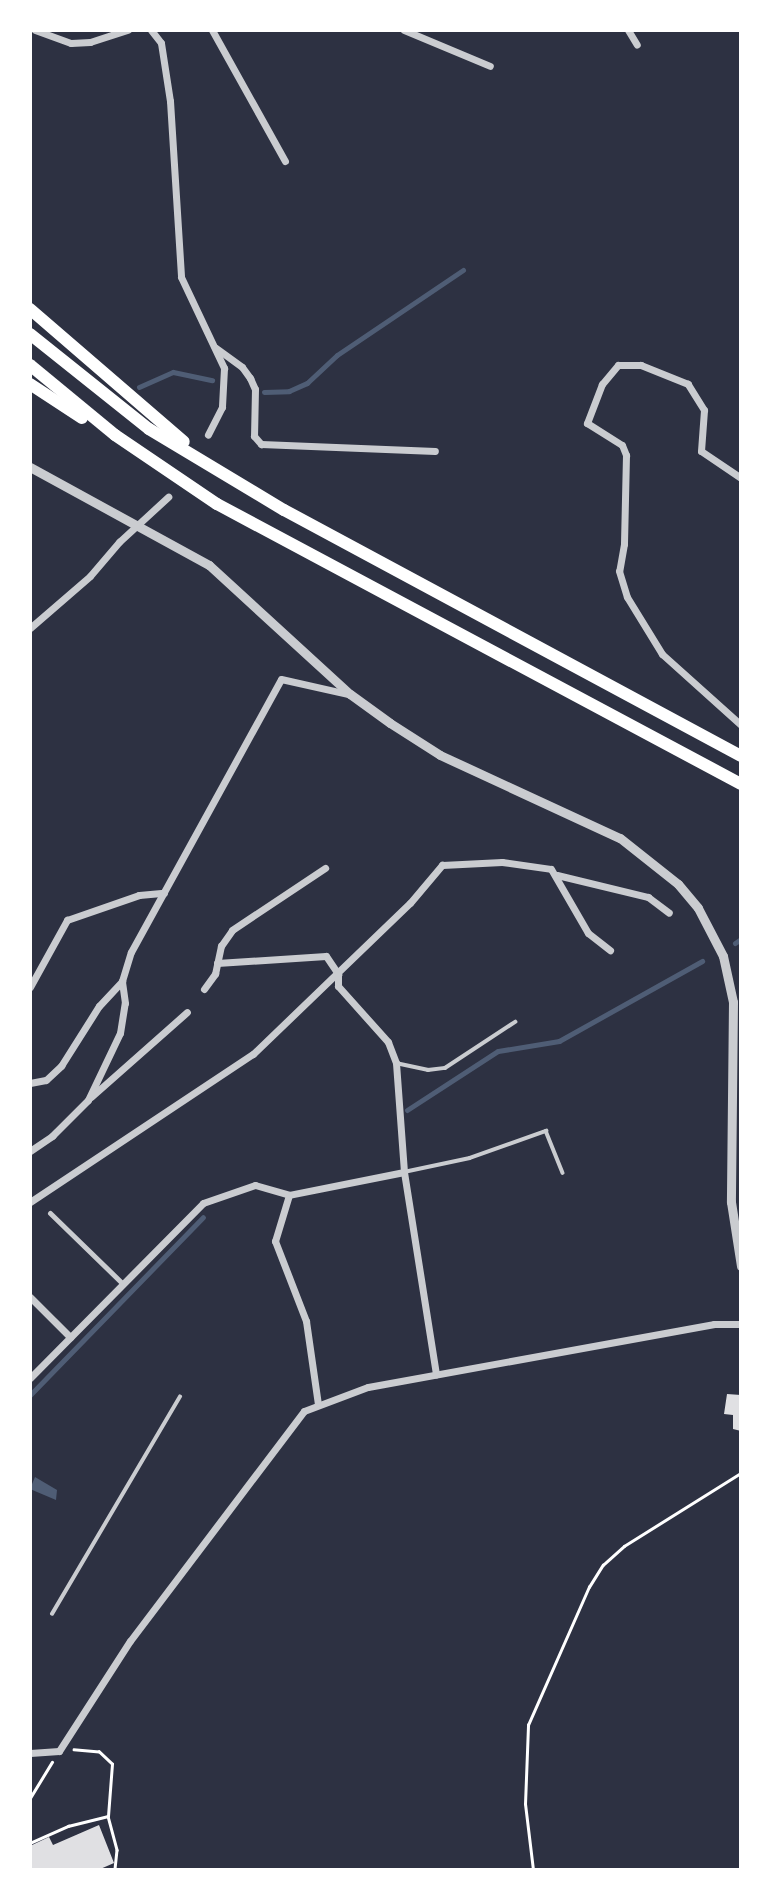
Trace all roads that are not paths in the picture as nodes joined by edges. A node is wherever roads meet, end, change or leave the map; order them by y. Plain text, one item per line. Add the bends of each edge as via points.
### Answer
1 (35, 30) edge
2 (128, 30) edge
3 (151, 30) edge
4 (212, 30) edge
5 (404, 30) edge
6 (628, 30) edge
7 (637, 45) dead end
8 (490, 66) dead end
9 (285, 161) dead end
10 (30, 309) edge
11 (30, 334) edge
12 (216, 348) junction
13 (30, 365) edge
14 (30, 384) edge
15 (115, 435) junction
16 (208, 435) dead end
17 (435, 450) dead end
18 (30, 467) edge
19 (217, 468) junction
20 (741, 478) edge
21 (168, 497) dead end
22 (30, 628) edge
23 (350, 694) junction
24 (741, 725) edge
25 (741, 755) edge
26 (741, 784) edge
27 (325, 868) dead end
28 (558, 875) junction
29 (164, 893) junction
30 (669, 913) dead end
31 (610, 950) dead end
32 (217, 963) junction
33 (338, 974) junction
34 (122, 981) junction
35 (30, 987) edge
36 (204, 989) dead end
37 (187, 1012) dead end
38 (515, 1022) dead end
39 (396, 1063) junction
40 (737, 1082) edge
41 (30, 1083) edge
42 (88, 1100) junction
43 (30, 1151) edge
44 (404, 1172) junction
45 (563, 1173) dead end
46 (289, 1195) junction
47 (30, 1202) edge
48 (50, 1213) dead end
49 (741, 1266) edge
50 (122, 1283) junction
51 (30, 1297) edge
52 (741, 1324) edge
53 (70, 1337) junction
54 (436, 1374) junction
55 (30, 1378) edge
56 (180, 1397) dead end
57 (318, 1404) junction
58 (52, 1614) dead end
59 (30, 1752) edge

1 - 2 street via 71,43
3 - 12 street via 161,43 170,101 181,277
4 - 9 street
5 - 8 street
6 - 7 street
10 - 19 highway via 105,379
11 - 19 highway via 149,429
12 - 16 street via 226,387
12 - 17 street via 242,367 255,389 254,436 261,444
13 - 15 highway
14 - 15 highway
15 - 26 highway via 272,536
18 - 23 street via 209,565
19 - 25 highway via 370,559
20 - 24 street via 701,451 704,410 688,384 640,365 618,365 602,384 587,422 622,445 626,455 619,571 627,597 662,654
21 - 22 street via 90,576
23 - 29 street via 281,679
23 - 40 street via 440,755 620,838 678,884 698,908 723,956 733,1002
27 - 32 street via 232,930
28 - 30 street via 648,897
28 - 31 street via 565,898 588,933
28 - 33 street via 533,864 442,864
29 - 34 street via 131,953
29 - 35 street via 139,895 66,920
32 - 33 street via 319,954
32 - 36 street
33 - 39 street via 338,986 388,1042
33 - 47 street via 253,1054
34 - 41 street via 99,1006 61,1066 46,1080
34 - 42 street via 125,1003 120,1033
37 - 42 street
38 - 39 lane via 446,1068 428,1070
39 - 44 street
40 - 49 street via 731,1202
42 - 43 street
44 - 45 lane via 470,1158 546,1131
44 - 46 street
44 - 54 street
46 - 50 street via 255,1185 203,1203
46 - 57 street via 275,1241 306,1321
48 - 50 street
50 - 53 street
51 - 53 street
52 - 54 street via 714,1324
53 - 55 street
54 - 57 street via 368,1387
56 - 58 lane
57 - 59 street via 304,1411 288,1430 130,1641 59,1751

